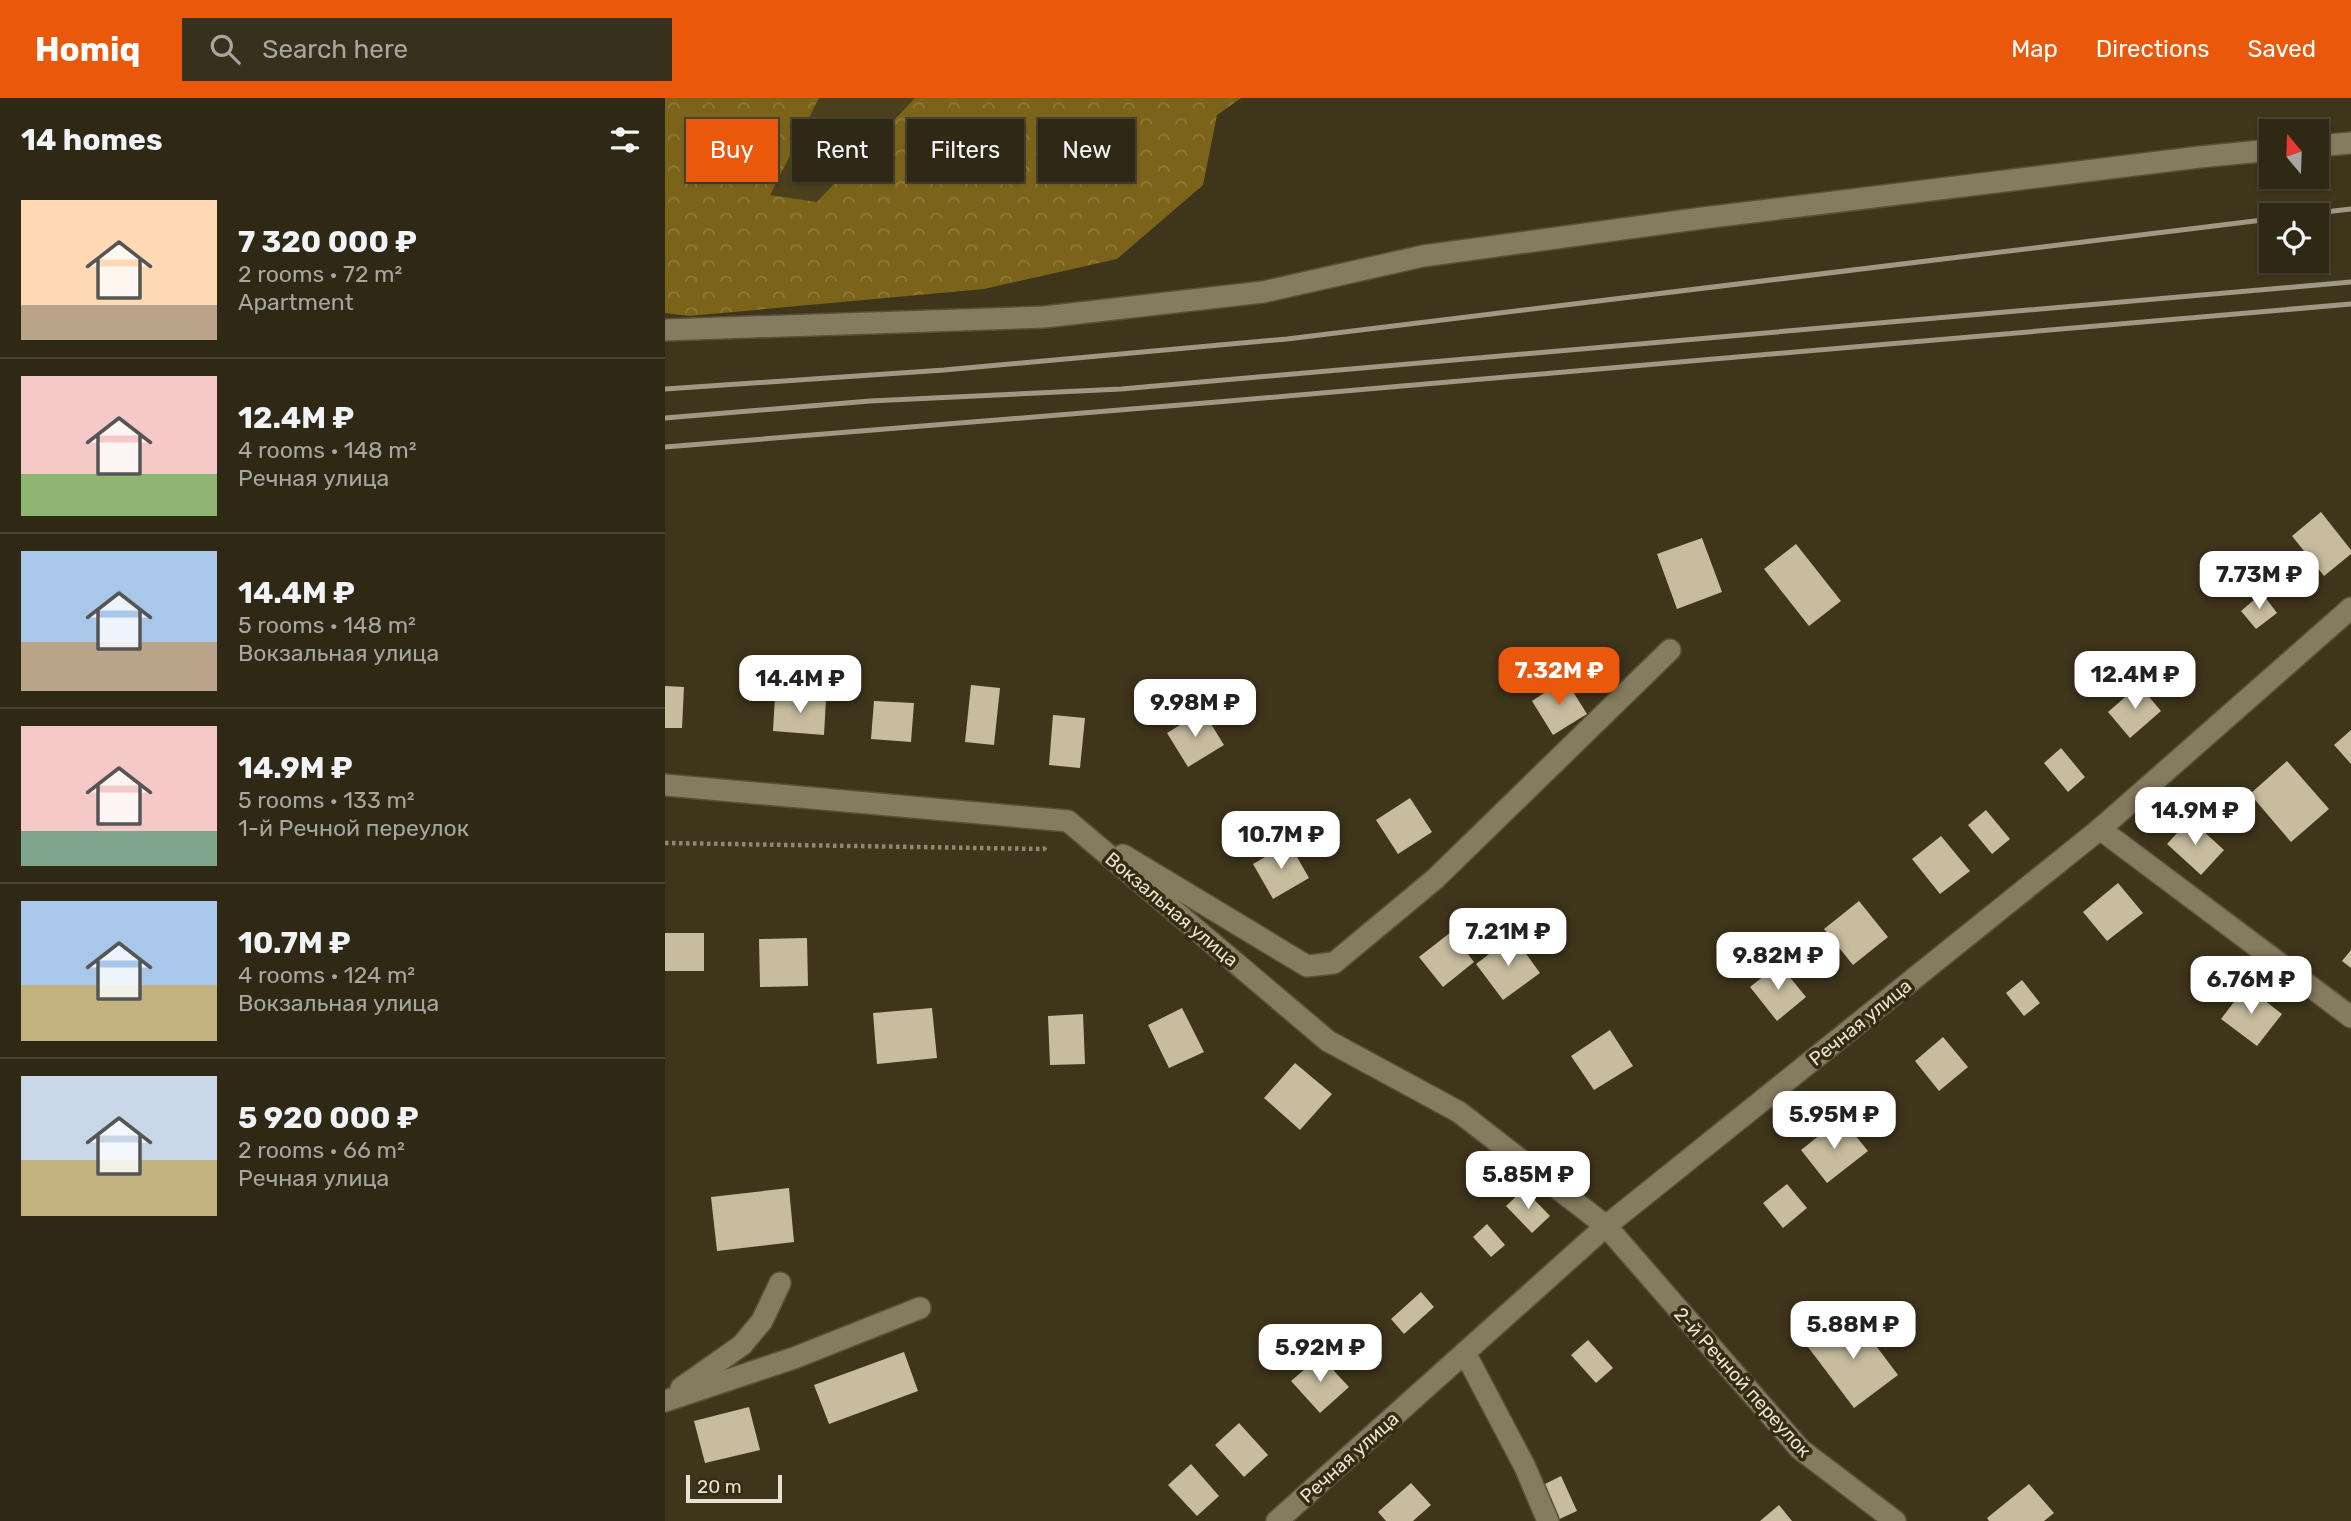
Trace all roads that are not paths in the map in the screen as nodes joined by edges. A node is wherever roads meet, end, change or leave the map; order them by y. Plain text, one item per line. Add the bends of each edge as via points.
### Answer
1 (2351, 143) edge
2 (2329, 145) edge
3 (2259, 151) edge
4 (665, 330) edge
5 (2351, 608) edge
6 (1671, 650) dead end
7 (665, 785) edge
8 (1068, 821) junction
9 (2100, 829) junction
10 (2351, 1017) edge
11 (1606, 1226) junction
12 (780, 1283) dead end
13 (921, 1308) dead end
14 (1465, 1353) junction
15 (665, 1400) edge
16 (1277, 1521) edge
17 (1549, 1521) edge
18 (1895, 1521) edge

1 - 2 street
3 - 4 street via 1436,254 1263,292 1058,315
5 - 9 street, Речная улица
6 - 8 street via 1435,879 1334,963 1307,966
7 - 8 street
8 - 11 street, Вокзальная улица via 1328,1041 1459,1112
9 - 10 street
9 - 11 street, Речная улица
11 - 14 street, Речная улица
11 - 18 street, 2-й Речной переулок via 1800,1450
12 - 15 street via 762,1321 742,1345
13 - 15 street via 794,1358
14 - 16 street, Речная улица
14 - 17 street

